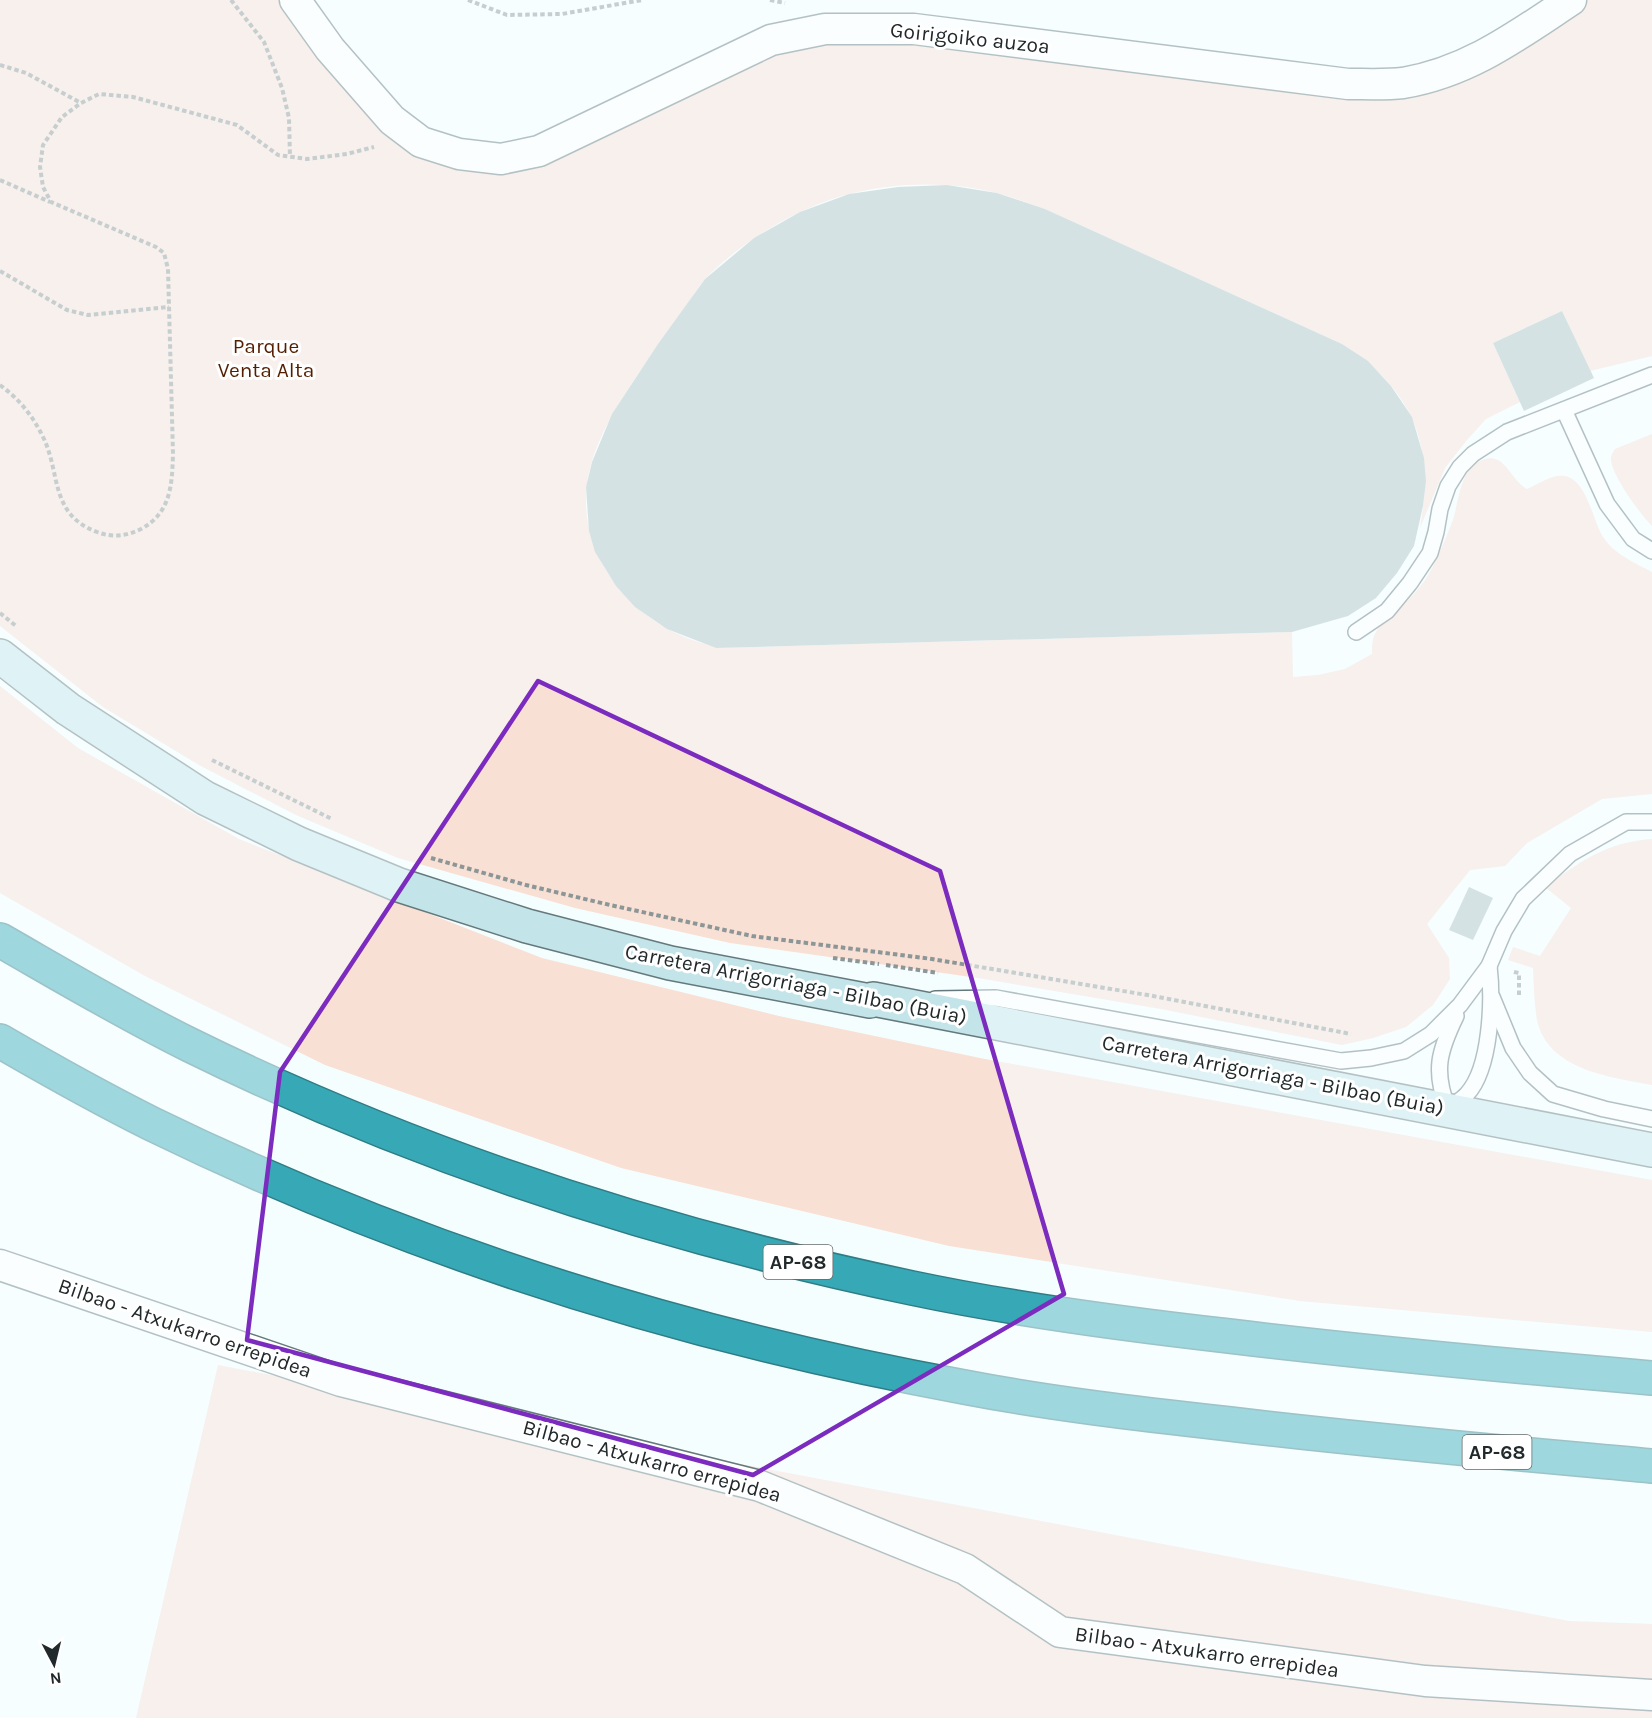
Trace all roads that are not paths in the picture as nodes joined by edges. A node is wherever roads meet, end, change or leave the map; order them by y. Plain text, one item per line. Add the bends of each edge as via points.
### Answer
1 (295, 0) edge
2 (1571, 0) edge
3 (1652, 375) edge
4 (1564, 410) junction
5 (1652, 551) edge
6 (1356, 632) dead end
7 (0, 656) edge
8 (1652, 822) edge
9 (0, 940) edge
10 (1489, 966) junction
11 (1491, 994) junction
12 (873, 999) junction
13 (1460, 1005) junction
14 (0, 1041) edge
15 (1448, 1109) junction
16 (1652, 1119) edge
17 (1652, 1150) edge
18 (0, 1265) edge
19 (1652, 1378) edge
20 (1652, 1466) edge
21 (1652, 1695) edge

1 - 2 street, Goirigoiko auzoa via 330,50 401,127 421,142 459,154 501,159 539,151 771,40 825,29 914,29 1348,84 1403,83 1458,68 1492,53
3 - 4 lane
4 - 5 lane via 1608,504 1633,539
4 - 6 lane via 1507,432 1460,467 1448,486 1430,553 1387,610
7 - 12 street, Carretera Arrigorriaga - Bilbao (Buia) via 68,709 205,798 299,844 399,885 527,926 670,963
8 - 10 lane via 1626,822 1570,854 1523,899
9 - 19 highway, AP-68 via 190,1045 334,1110 460,1159 670,1229 914,1289 1144,1327 1351,1351
10 - 11 lane
10 - 13 lane
11 - 15 lane via 1483,1065 1468,1094
11 - 16 lane via 1513,1048 1530,1073 1553,1094
12 - 13 lane via 996,998 1341,1061 1404,1051 1431,1034
12 - 15 street, Carretera Arrigorriaga - Bilbao (Buia)
13 - 15 lane via 1443,1042 1438,1069
14 - 20 highway, AP-68 via 151,1123 429,1242 552,1284 732,1336 896,1374 1133,1414
15 - 17 street, Carretera Arrigorriaga - Bilbao (Buia)
18 - 21 street, Bilbao - Atxukarro errepidea via 341,1381 760,1486 965,1569 1060,1632 1425,1681

